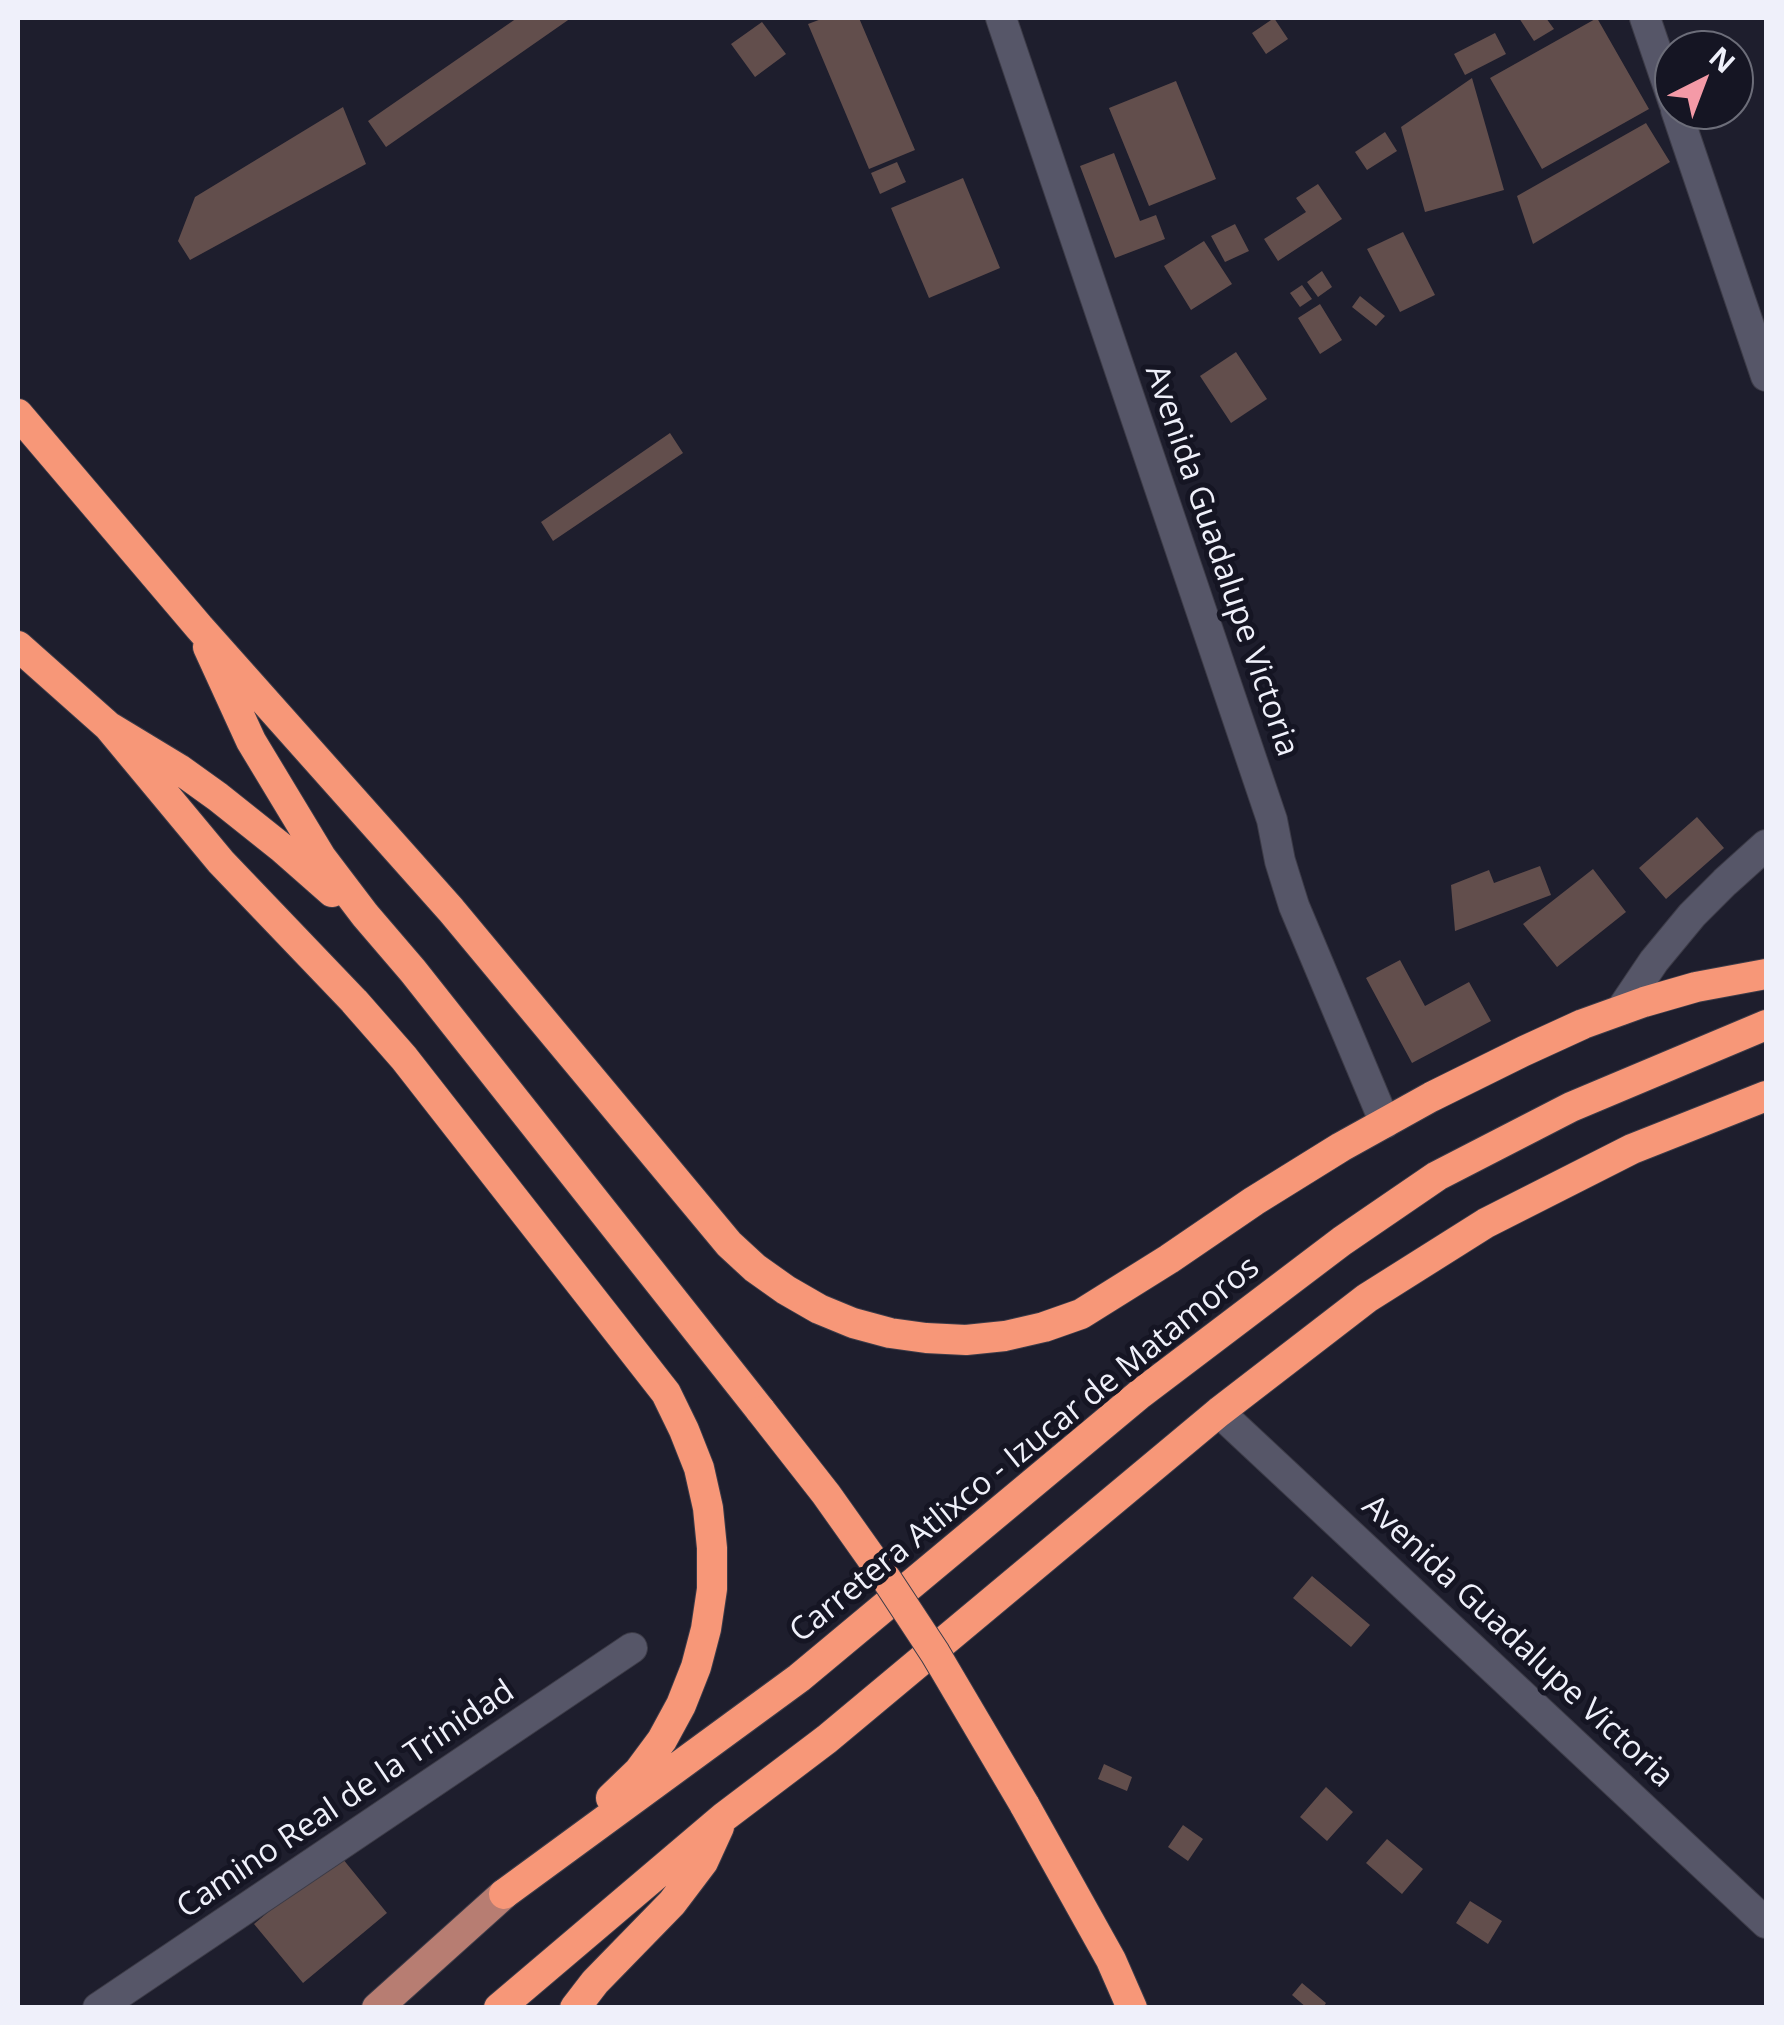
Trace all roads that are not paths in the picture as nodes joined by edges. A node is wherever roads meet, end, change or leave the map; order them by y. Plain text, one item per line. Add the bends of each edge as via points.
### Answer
1 (1001, 18) edge
2 (1645, 18) edge
3 (1654, 45) edge
4 (1683, 130) edge
5 (1766, 376) edge
6 (18, 414) edge
7 (200, 628) junction
8 (18, 646) edge
9 (108, 726) junction
10 (1766, 845) edge
11 (413, 971) junction
12 (1766, 974) edge
13 (1621, 1010) junction
14 (1766, 1026) edge
15 (1766, 1096) edge
16 (1385, 1123) junction
17 (1219, 1412) junction
18 (632, 1648) dead end
19 (724, 1817) junction
20 (504, 1894) junction
21 (1766, 1923) edge
22 (98, 2008) edge
23 (377, 2008) edge
24 (499, 2008) edge
25 (575, 2008) edge
26 (1132, 2008) edge

1 - 16 street, Avenida Guadalupe Victoria via 1272,820 1294,906
2 - 3 street
4 - 5 street
6 - 7 highway
7 - 11 highway via 282,795 343,886
7 - 16 highway via 439,896 729,1244 786,1290 836,1316 890,1333 966,1340 1081,1314
8 - 9 highway
9 - 11 highway via 192,778 282,848
9 - 20 highway via 453,1118 666,1394 698,1468 708,1508 712,1589 681,1704 639,1772
10 - 13 street via 1692,915
11 - 26 highway, bridge via 762,1411 887,1580 1024,1804
12 - 13 highway via 1696,986
13 - 16 highway
14 - 20 highway, Carretera Atlixco - Izucar de Matamoros via 1571,1108 1437,1176 1342,1241 1140,1394 799,1678
15 - 17 highway via 1632,1150 1486,1223 1367,1298
17 - 19 highway
17 - 21 street, Avenida Guadalupe Victoria
18 - 22 street, Camino Real de la Trinidad
19 - 24 highway
19 - 25 highway via 703,1862 672,1903
20 - 23 main road, Carretera Atlixco - Izucar de Matamoros

